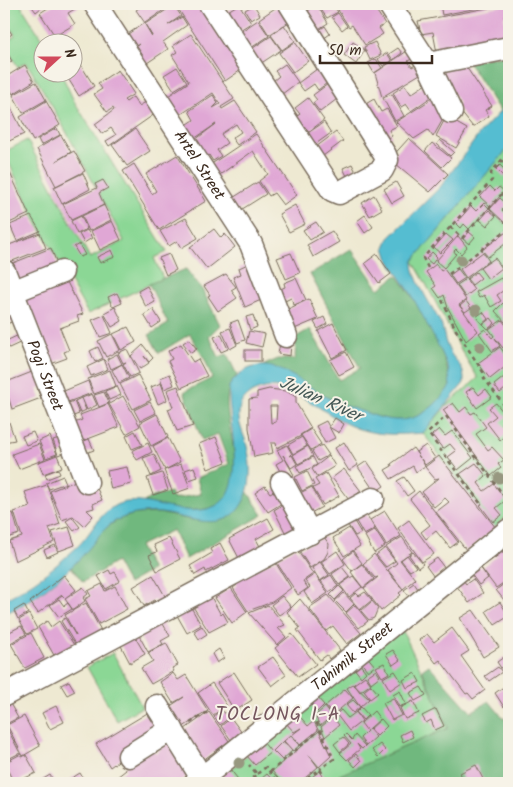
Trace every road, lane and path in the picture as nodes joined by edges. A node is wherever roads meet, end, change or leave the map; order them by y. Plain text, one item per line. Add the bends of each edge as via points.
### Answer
1 (94, 4) edge
2 (210, 4) edge
3 (290, 4) edge
4 (389, 4) edge
5 (509, 48) edge
6 (428, 64) junction
7 (451, 112) dead end
8 (509, 150) edge
9 (501, 160) junction
10 (509, 169) edge
11 (509, 186) edge
12 (450, 227) junction
13 (509, 228) edge
14 (506, 248) dead end
15 (509, 253) edge
16 (428, 268) dead end
17 (4, 271) edge
18 (62, 272) dead end
19 (449, 274) dead end
20 (12, 292) junction
21 (442, 300) dead end
22 (286, 336) dead end
23 (509, 412) edge
24 (87, 482) dead end
25 (282, 482) dead end
26 (373, 499) dead end
27 (509, 503) edge
28 (480, 504) dead end
29 (509, 530) edge
30 (310, 533) junction
31 (4, 695) edge
32 (157, 706) dead end
33 (209, 711) dead end
34 (313, 715) dead end
35 (320, 730) junction
36 (173, 732) junction
37 (238, 750) junction
38 (130, 756) dead end
39 (320, 769) junction
40 (270, 772) junction
41 (257, 774) junction
42 (199, 781) edge
43 (246, 783) edge
44 (278, 783) edge
45 (301, 783) edge
46 (328, 783) edge

1 - 22 street, Artel Street via 251,244
2 - 3 street via 332,190 339,193 382,170 386,154
4 - 6 street
5 - 6 street
6 - 7 street
8 - 9 path
9 - 10 path
9 - 12 path via 491,173 492,180
11 - 12 path via 462,238
12 - 16 path via 423,258
13 - 19 path
14 - 15 path
17 - 20 street, Pogi Street
18 - 20 street
20 - 24 street, Pogi Street
21 - 23 path via 484,378
25 - 30 street
26 - 30 street
27 - 28 path via 446,416 428,433
29 - 37 street, Tahimik Street
30 - 31 street
32 - 36 street
33 - 36 path
34 - 35 path
35 - 39 path via 334,759
35 - 40 path
36 - 38 street
36 - 42 street
37 - 41 path
37 - 42 street, Tahimik Street
39 - 45 path
39 - 46 path
40 - 41 path via 266,767
40 - 44 path
41 - 43 path

